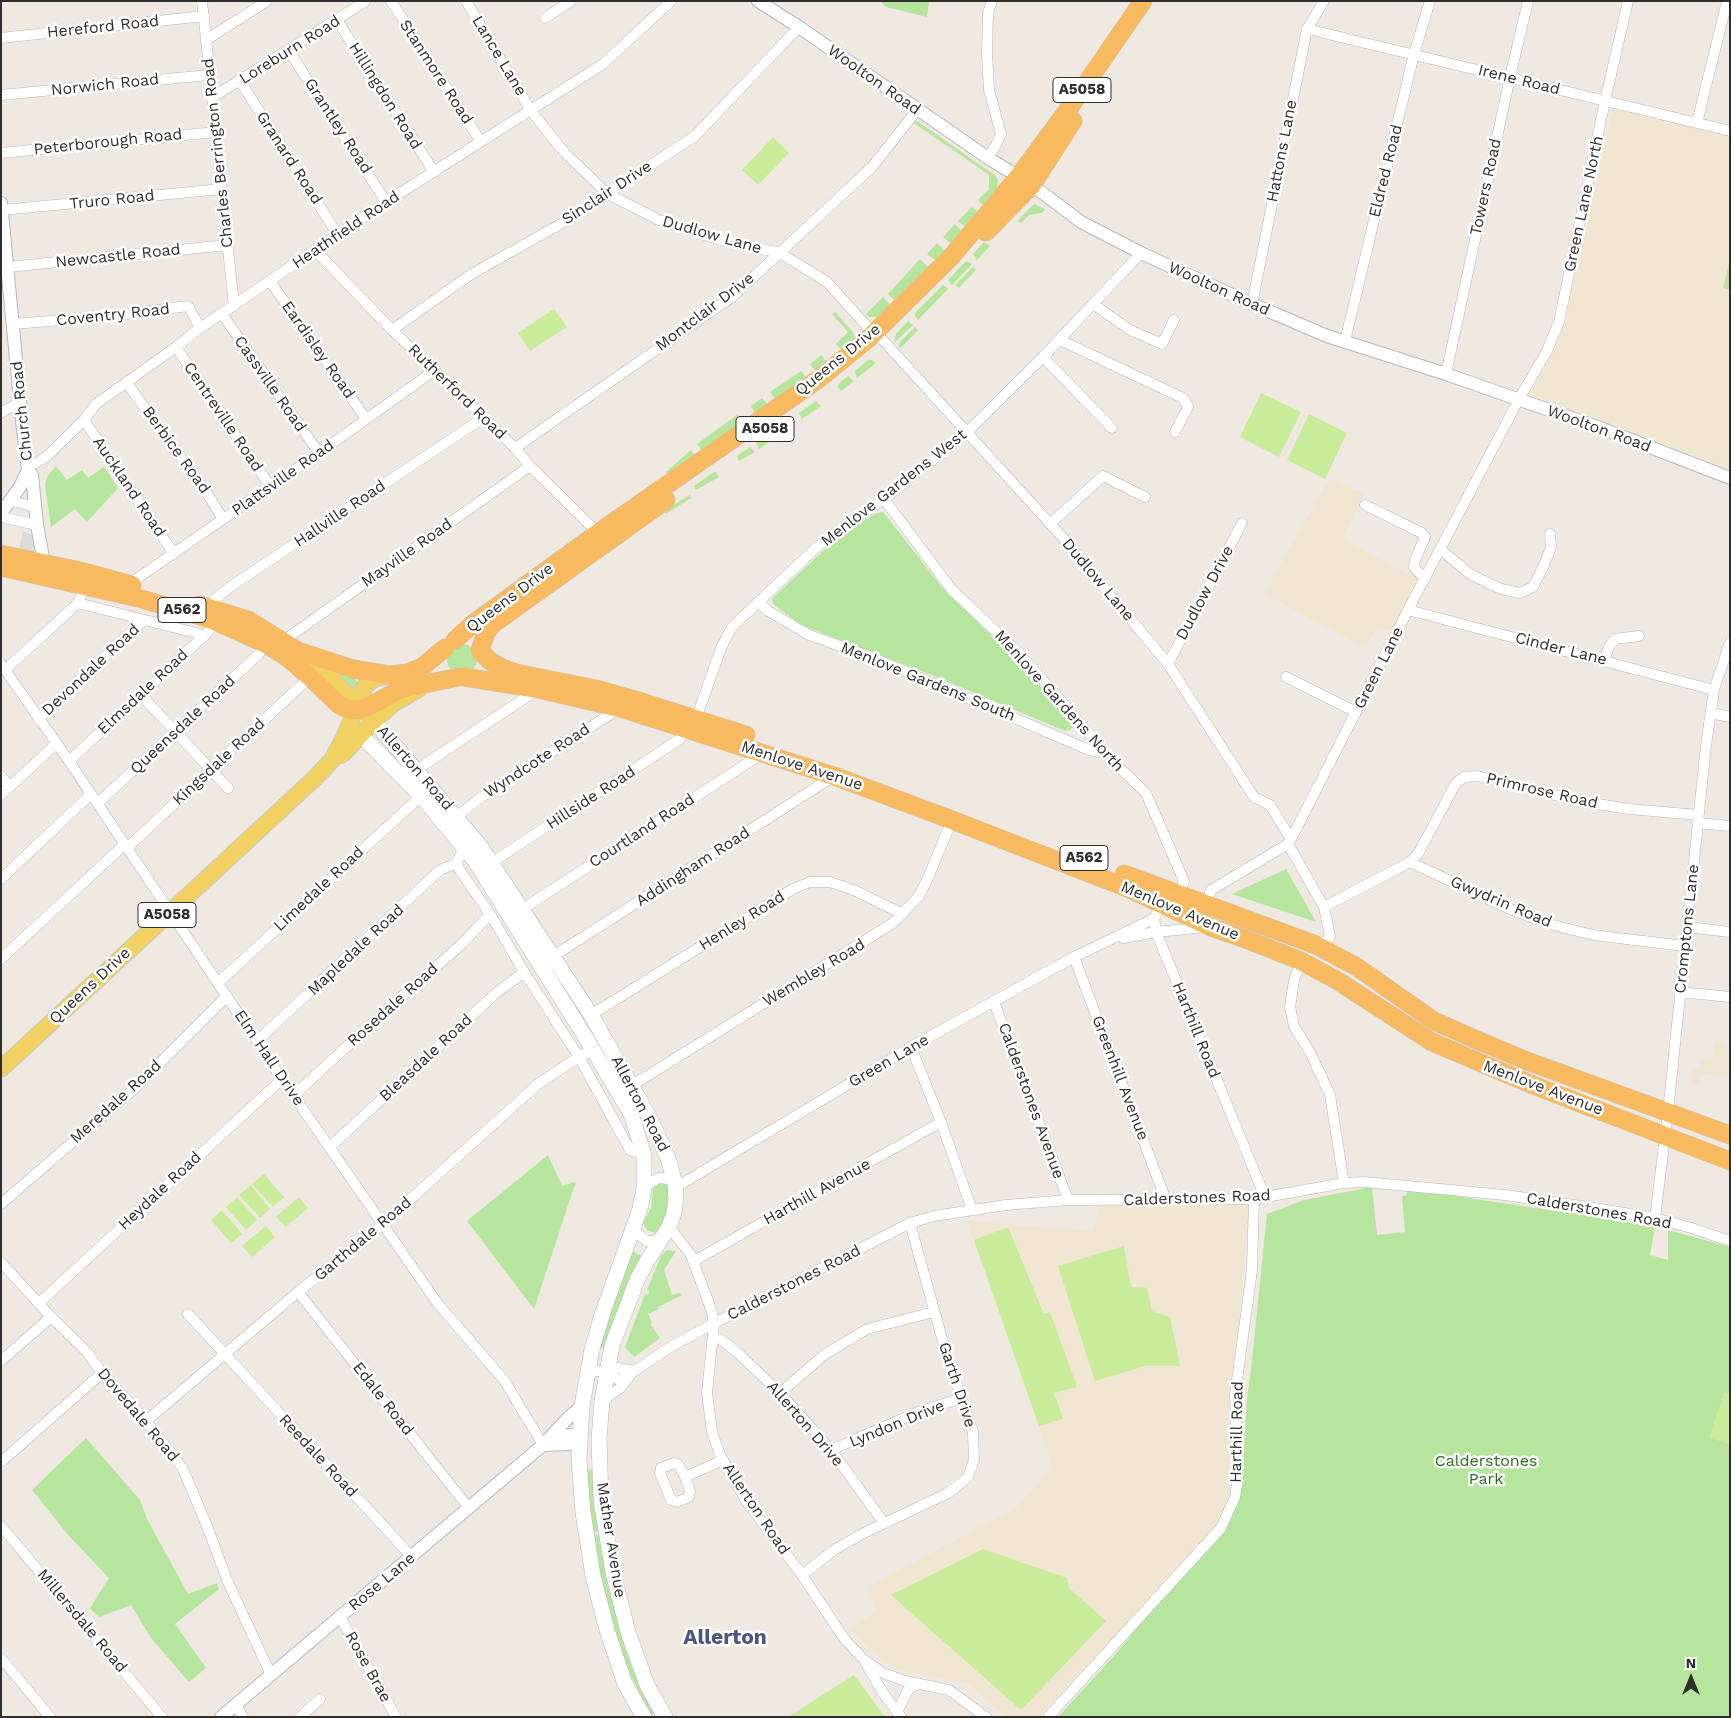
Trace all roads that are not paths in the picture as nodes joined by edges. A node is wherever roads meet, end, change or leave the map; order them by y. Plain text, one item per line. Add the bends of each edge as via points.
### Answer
1 (202, 1) edge
2 (267, 1) edge
3 (366, 1) edge
4 (391, 1) edge
5 (571, 1) edge
6 (671, 1) edge
7 (758, 1) edge
8 (992, 1) edge
9 (1142, 1) edge
10 (1155, 1) edge
11 (1324, 1) edge
12 (1430, 1) edge
13 (1528, 1) edge
14 (1628, 1) edge
15 (1727, 1) edge
16 (467, 2) edge
17 (204, 16) junction
18 (545, 18) dead end
19 (337, 20) junction
20 (799, 27) junction
21 (1307, 29) junction
22 (1, 38) edge
23 (206, 40) junction
24 (289, 51) junction
25 (1414, 54) junction
26 (209, 75) junction
27 (1510, 77) junction
28 (240, 81) junction
29 (1, 95) edge
30 (214, 97) junction
31 (1605, 101) junction
32 (917, 110) junction
33 (531, 111) junction
34 (1697, 123) junction
35 (1730, 131) edge
36 (216, 132) junction
37 (481, 142) junction
38 (1, 153) edge
39 (988, 158) junction
40 (434, 172) junction
41 (1026, 181) junction
42 (222, 188) junction
43 (608, 194) junction
44 (386, 202) junction
45 (1, 204) edge
46 (2, 210) edge
47 (338, 235) junction
48 (228, 245) junction
49 (315, 250) junction
50 (780, 253) junction
51 (1141, 253) junction
52 (8, 267) junction
53 (270, 281) junction
54 (1093, 304) junction
55 (1252, 304) junction
56 (6, 306) edge
57 (234, 306) junction
58 (222, 314) junction
59 (1174, 320) dead end
60 (13, 324) junction
61 (200, 328) junction
62 (392, 330) junction
63 (877, 336) junction
64 (1060, 340) junction
65 (1345, 341) junction
66 (176, 347) junction
67 (1043, 357) junction
68 (435, 370) junction
69 (1446, 374) junction
70 (126, 382) junction
71 (1519, 400) junction
72 (20, 402) junction
73 (1, 413) edge
74 (482, 418) junction
75 (366, 419) junction
76 (84, 420) junction
77 (1112, 428) dead end
78 (967, 432) junction
79 (1175, 432) dead end
80 (515, 448) junction
81 (319, 453) junction
82 (530, 466) junction
83 (28, 467) junction
84 (1730, 478) edge
85 (270, 486) junction
86 (1145, 497) dead end
87 (884, 499) junction
88 (11, 501) junction
89 (1365, 505) dead end
90 (35, 507) junction
91 (1, 513) edge
92 (1, 517) edge
93 (223, 519) junction
94 (1242, 523) dead end
95 (1050, 524) junction
96 (37, 525) junction
97 (598, 533) junction
98 (1550, 534) dead end
99 (1440, 549) junction
100 (174, 554) junction
101 (5, 559) edge
102 (43, 570) junction
103 (1426, 577) junction
104 (129, 584) junction
105 (84, 586) junction
106 (758, 602) junction
107 (78, 603) junction
108 (1408, 610) junction
109 (211, 616) junction
110 (144, 620) junction
111 (204, 636) junction
112 (1639, 636) dead end
113 (1730, 642) edge
114 (274, 643) junction
115 (450, 644) junction
116 (298, 651) junction
117 (481, 651) junction
118 (1604, 660) junction
119 (1168, 664) junction
120 (3, 667) edge
121 (390, 675) junction
122 (310, 677) junction
123 (461, 677) junction
124 (1286, 677) dead end
125 (538, 689) junction
126 (1714, 690) junction
127 (140, 694) junction
128 (620, 708) junction
129 (1356, 712) junction
130 (1711, 713) junction
131 (358, 716) junction
132 (1730, 717) edge
133 (38, 719) junction
134 (692, 724) junction
135 (175, 733) junction
136 (56, 744) junction
137 (375, 749) junction
138 (763, 753) junction
139 (1104, 753) junction
140 (338, 756) junction
141 (68, 761) junction
142 (210, 770) junction
143 (416, 770) junction
144 (1, 776) edge
145 (834, 776) junction
146 (10, 787) junction
147 (228, 788) dead end
148 (416, 790) junction
149 (90, 794) junction
150 (1, 795) edge
151 (98, 803) junction
152 (456, 817) junction
153 (1698, 819) junction
154 (952, 820) junction
155 (1730, 826) edge
156 (1290, 842) junction
157 (126, 846) junction
158 (464, 846) junction
159 (491, 862) junction
160 (1410, 862) junction
161 (457, 863) junction
162 (1, 879) edge
163 (1179, 895) junction
164 (1206, 904) junction
165 (1324, 907) junction
166 (521, 910) junction
167 (1158, 911) junction
168 (1225, 911) junction
169 (170, 912) junction
170 (490, 914) junction
171 (903, 914) junction
172 (1687, 927) junction
173 (1214, 928) junction
174 (1156, 932) junction
175 (1730, 932) edge
176 (1106, 941) junction
177 (1316, 945) junction
178 (1685, 946) junction
179 (1074, 956) junction
180 (552, 957) junction
181 (1, 959) edge
182 (1301, 961) junction
183 (524, 972) junction
184 (218, 983) junction
185 (1680, 992) junction
186 (227, 996) junction
187 (1730, 997) edge
188 (994, 1002) junction
189 (591, 1016) junction
190 (257, 1041) junction
191 (911, 1047) junction
192 (586, 1053) junction
193 (1, 1069) edge
194 (282, 1079) junction
195 (631, 1086) junction
196 (294, 1095) junction
197 (1668, 1112) junction
198 (941, 1122) junction
199 (1665, 1135) junction
200 (1730, 1135) edge
201 (330, 1147) junction
202 (644, 1155) joint
203 (669, 1161) joint
204 (1730, 1161) edge
205 (1344, 1183) junction
206 (675, 1184) junction
207 (644, 1189) junction
208 (1265, 1197) junction
209 (1254, 1199) junction
210 (1068, 1200) junction
211 (1166, 1200) junction
212 (1, 1204) edge
213 (972, 1210) junction
214 (1655, 1218) junction
215 (910, 1223) junction
216 (383, 1224) junction
217 (634, 1225) junction
218 (665, 1233) junction
219 (1730, 1241) edge
220 (694, 1261) junction
221 (1, 1262) edge
222 (298, 1292) junction
223 (39, 1303) junction
224 (934, 1312) junction
225 (188, 1314) dead end
226 (52, 1316) junction
227 (714, 1324) junction
228 (713, 1337) junction
229 (224, 1354) junction
230 (1, 1362) edge
231 (588, 1370) junction
232 (635, 1371) junction
233 (606, 1372) junction
234 (102, 1373) junction
235 (780, 1393) junction
236 (962, 1398) junction
237 (602, 1401) junction
238 (582, 1406) junction
239 (146, 1421) junction
240 (579, 1439) junction
241 (599, 1439) junction
242 (543, 1445) junction
243 (831, 1450) junction
244 (723, 1460) junction
245 (1, 1462) edge
246 (685, 1477) dead end
247 (468, 1507) junction
248 (884, 1523) junction
249 (1, 1526) edge
250 (412, 1557) junction
251 (802, 1575) junction
252 (340, 1617) junction
253 (1, 1658) edge
254 (863, 1659) junction
255 (271, 1676) junction
256 (918, 1684) junction
257 (320, 1699) dead end
258 (235, 1704) junction
259 (899, 1714) edge
260 (50, 1717) edge
261 (162, 1717) edge
262 (221, 1717) edge
263 (243, 1717) edge
264 (300, 1717) edge
265 (396, 1717) edge
266 (644, 1717) edge
267 (665, 1717) edge
268 (986, 1717) edge
269 (1048, 1717) edge

1 - 17 street, Charles Berrington Road
2 - 23 street
3 - 19 street, Loreburn Road
4 - 37 street, Stanmore Road
5 - 18 street
6 - 33 street, Heathfield Road via 603,64
7 - 20 street, Woolton Road
8 - 39 street via 988,14 987,53 990,90 1001,134
9 - 41 highway, Queens Drive / A5058 via 1070,107
10 - 41 highway, Queens Drive / A5058
11 - 21 street, Hattons Lane
12 - 25 street, Eldred Road
13 - 27 street, Towers Road
14 - 31 street, Green Lane North
15 - 34 street
16 - 33 street, Lance Lane
17 - 22 street, Hereford Road
17 - 23 street, Charles Berrington Road
19 - 24 street, Loreburn Road
19 - 40 street, Hillingdon Road
20 - 32 street, Woolton Road
20 - 43 street, Sinclair Drive via 695,136
21 - 25 street, Irene Road
21 - 55 street, Hattons Lane
23 - 26 street, Charles Berrington Road
24 - 28 street, Loreburn Road
24 - 44 street, Grantley Road
25 - 27 street, Irene Road
25 - 65 street, Eldred Road
26 - 29 street, Norwich Road
26 - 30 street, Charles Berrington Road
27 - 31 street, Irene Road
27 - 69 street, Towers Road
28 - 30 street, Loreburn Road
28 - 47 street, Granard Road
30 - 36 street, Charles Berrington Road
31 - 34 street, Irene Road
31 - 71 street, Green Lane North via 1559,322 1547,351
32 - 39 street, Woolton Road
32 - 50 street, Montclair Drive via 872,167
33 - 37 street, Heathfield Road
33 - 43 street, Dudlow Lane via 564,152
34 - 35 street, Irene Road
36 - 38 street, Peterborough Road
36 - 42 street, Charles Berrington Road
37 - 40 street, Heathfield Road
39 - 41 street, Woolton Road
40 - 44 street, Heathfield Road
41 - 51 street, Woolton Road via 1081,222
41 - 63 highway, Queens Drive / A5058
42 - 46 street, Truro Road
42 - 48 street, Charles Berrington Road
43 - 50 street, Dudlow Lane via 659,220 717,240
43 - 62 street, Sinclair Drive via 470,275
44 - 47 street, Heathfield Road
45 - 46 street, Church Road
46 - 52 street, Church Road
47 - 49 street, Heathfield Road
48 - 52 street, Newcastle Road
48 - 57 street, Charles Berrington Road
49 - 53 street, Heathfield Road
49 - 62 street, Rutherford Road
50 - 63 street, Dudlow Lane via 827,282
50 - 80 street, Montclair Drive via 732,296
51 - 54 street, Menlove Gardens West
51 - 55 street, Woolton Road
52 - 56 street, Church Road
53 - 57 street, Heathfield Road
53 - 75 street, Eardisley Road
54 - 59 street via 1130,330 1162,344
54 - 64 street, Menlove Gardens West
55 - 65 street, Woolton Road
56 - 60 street, Church Road
57 - 58 street, Heathfield Road
58 - 61 street, Heathfield Road
58 - 81 street, Cassville Road
60 - 61 street, Coventry Road via 188,306
60 - 72 street, Church Road
61 - 66 street, Heathfield Road
62 - 68 street, Rutherford Road
63 - 78 street, Dudlow Lane
63 - 97 highway, Queens Drive / A5058
63 - 117 highway, Queens Drive / A5058 via 820,390 498,620 489,629
64 - 67 street, Menlove Gardens West
64 - 79 street via 1183,398 1188,407
65 - 69 street, Woolton Road
66 - 70 street, Heathfield Road
66 - 85 street, Centreville Road
67 - 77 street
67 - 78 street, Menlove Gardens West
68 - 74 street, Rutherford Road
68 - 75 street, Plattsville Road
69 - 71 street, Woolton Road
70 - 76 street, Heathfield Road via 96,404
70 - 93 street, Berbice Road
71 - 84 street, Woolton Road
71 - 99 street, Green Lane
72 - 73 street
72 - 83 street, Church Road
74 - 80 street, Rutherford Road
74 - 109 street, Hallville Road via 219,595
75 - 81 street, Plattsville Road
76 - 83 street, Heathfield Road via 46,457
76 - 100 street, Auckland Road
78 - 87 street, Menlove Gardens West
78 - 95 street, Dudlow Lane
80 - 82 street, Rutherford Road
81 - 85 street, Plattsville Road
82 - 97 street, Rutherford Road
82 - 114 street, Mayville Road
83 - 88 street
83 - 90 street, Church Road via 32,475
85 - 93 street, Plattsville Road
86 - 95 street via 1103,476
87 - 106 street, Menlove Gardens West via 819,545
87 - 139 street, Menlove Gardens North via 952,590 1020,654
88 - 90 street
88 - 91 street
89 - 103 street via 1422,533 1425,537 1414,567
90 - 96 street, Church Road
92 - 96 street
93 - 100 street, Plattsville Road
94 - 119 street, Dudlow Drive
95 - 119 street, Dudlow Lane
96 - 102 street, Church Road
97 - 115 highway, Queens Drive / A5058
98 - 99 street via 1551,547 1533,587 1520,593 1501,589 1470,574
99 - 103 street, Green Lane
100 - 104 street, Plattsville Road
101 - 102 highway, Allerton Road / A562
102 - 104 highway, Allerton Road / A562
102 - 105 highway, Allerton Road / A562
103 - 108 street, Green Lane
104 - 109 highway, Allerton Road / A562
105 - 107 street
105 - 109 highway, Allerton Road / A562
106 - 134 street, Menlove Gardens West via 732,627
106 - 139 street, Menlove Gardens South via 809,635 871,657 1089,750
107 - 110 street
107 - 120 street
108 - 118 street, Cinder Lane
108 - 129 street, Green Lane
109 - 111 street, Elmsdale Road
109 - 114 highway, Allerton Road / A562 via 248,620
110 - 111 street
110 - 133 street, Devondale Road
111 - 127 street, Elmsdale Road
112 - 118 street via 1615,639
113 - 126 street, Cromptons Lane
114 - 116 highway, Allerton Road / A562
114 - 122 highway, Allerton Road / A562
114 - 135 street, Queensdale Road
115 - 117 highway, A562 via 461,638 473,641
115 - 121 highway, A562 via 407,674
115 - 123 highway via 443,660 445,666
116 - 121 highway, A562 via 347,667
116 - 131 main road, Allerton Road via 323,671
117 - 123 highway via 479,669
117 - 134 highway, Menlove Avenue / A562 via 490,661 516,673 596,689
118 - 126 street, Cinder Lane
119 - 156 street, Dudlow Lane via 1254,796 1270,805
120 - 133 street, Elm Hall Drive
121 - 131 main road, Queens Drive / A5058 via 369,682 362,693
122 - 131 highway, Allerton Road / A562
122 - 142 street, Kingsdale Road
123 - 125 highway, Menlove Avenue / A562
123 - 131 highway, A562 via 397,691
124 - 129 street
125 - 128 highway, Menlove Avenue / A562
125 - 143 street
126 - 130 street, Cromptons Lane
127 - 135 street
127 - 141 street, Elmsdale Road
128 - 134 highway, Menlove Avenue / A562
128 - 152 street, Wyndcote Road via 483,796
129 - 156 street, Green Lane
130 - 132 street
130 - 153 street, Cromptons Lane
131 - 137 main road, Allerton Road
131 - 140 main road, Queens Drive / A5058 via 344,738
131 - 143 main road, Allerton Road
131 - 148 main road
133 - 136 street, Elm Hall Drive
134 - 138 highway, Menlove Avenue / A562
134 - 159 street, Hillside Road via 680,739
134 - 163 highway, Menlove Avenue / A562 via 834,763
135 - 142 street
135 - 151 street, Queensdale Road
136 - 141 street, Elm Hall Drive
136 - 146 street
137 - 140 main road via 358,747
137 - 148 main road, Allerton Road
138 - 145 highway, Menlove Avenue / A562
138 - 166 street, Courtland Road
139 - 163 street, Menlove Gardens North via 1146,793 1184,882
140 - 169 main road, Queens Drive / A5058
141 - 149 street, Elm Hall Drive
142 - 147 street
142 - 157 street, Kingsdale Road
143 - 152 main road, Allerton Road
144 - 146 street
145 - 154 highway, Menlove Avenue / A562
145 - 180 street, Addingham Road
146 - 150 street
148 - 158 main road, Allerton Road
148 - 184 street, Limedale Road
149 - 151 street, Elm Hall Drive
149 - 162 street
151 - 157 street, Elm Hall Drive
152 - 159 main road, Allerton Road
153 - 155 street
153 - 160 street, Primrose Road via 1588,802 1477,776 1464,777 1456,783 1418,854
153 - 172 street, Cromptons Lane
154 - 167 highway, Menlove Avenue / A562 via 1125,887
154 - 171 street, Wembley Road via 919,896
156 - 164 street via 1211,890
156 - 165 street, Dudlow Lane
157 - 169 street, Elm Hall Drive
157 - 181 street, Kingsdale Road
158 - 161 street
158 - 192 main road, Allerton Road via 584,1033
159 - 166 main road, Allerton Road
160 - 165 street, Primrose Road
160 - 178 street, Gwydrin Road via 1510,909 1553,925 1593,935
161 - 170 street, Allerton Road
161 - 190 street, Mapledale Road via 440,870
163 - 164 highway, Menlove Avenue / A562
163 - 167 highway
164 - 168 highway, Menlove Avenue / A562
165 - 177 street, Dudlow Lane via 1330,937
166 - 180 main road, Allerton Road
167 - 173 highway, Menlove Avenue / A562
167 - 174 street, Harthill Road
167 - 176 street, Green Lane
168 - 173 highway
168 - 177 highway, Menlove Avenue / A562
169 - 184 street, Elm Hall Drive
169 - 193 main road, Queens Drive / A5058
170 - 183 street, Allerton Road
170 - 196 street, Rosedale Road via 463,944
171 - 189 street, Henley Road via 830,882 810,882 793,889
171 - 195 street, Wembley Road via 871,938
172 - 175 street
172 - 178 street, Cromptons Lane
173 - 174 street, Green Lane
173 - 182 highway, Menlove Avenue / A562
174 - 176 street, Green Lane
174 - 208 street, Harthill Road
176 - 179 street, Green Lane
177 - 197 highway, Menlove Avenue / A562 via 1357,967 1434,1021 1527,1061
178 - 185 street, Cromptons Lane
179 - 188 street, Green Lane
179 - 211 street, Greenhill Avenue
180 - 189 main road, Allerton Road
182 - 199 highway, Menlove Avenue / A562 via 1432,1042
182 - 205 street via 1290,1006 1294,1026 1330,1095
183 - 192 street, Allerton Road
183 - 201 street, Bleasdale Road via 488,1000
184 - 186 street, Elm Hall Drive
185 - 187 street
185 - 197 street, Cromptons Lane
186 - 190 street, Elm Hall Drive
186 - 212 street, Meredale Road via 135,1088
188 - 191 street, Green Lane
188 - 210 street, Calderstones Avenue
189 - 195 main road, Allerton Road
190 - 194 street, Elm Hall Drive
191 - 198 street
191 - 206 street, Green Lane via 708,1170
192 - 202 main road, Allerton Road via 631,1114
192 - 216 street, Garthdale Road via 538,1084
194 - 196 street, Elm Hall Drive
194 - 223 street, Heydale Road
195 - 203 main road, Allerton Road
196 - 201 street, Elm Hall Drive
197 - 199 street, Cromptons Lane
197 - 200 highway, Menlove Avenue / A562
198 - 213 street
198 - 220 street, Harthill Avenue
199 - 204 highway, Menlove Avenue / A562
199 - 214 street, Cromptons Lane
201 - 216 street, Elm Hall Drive
202 - 207 main road, Mather Avenue
203 - 206 main road, Mather Avenue
205 - 208 street, Calderstones Road
205 - 214 street, Calderstones Road via 1505,1195
206 - 207 street via 669,1179 659,1178
206 - 218 main road, Mather Avenue via 676,1199
207 - 217 main road, Mather Avenue
208 - 209 street, Calderstones Road
209 - 211 street, Calderstones Road
209 - 269 street, Harthill Road via 1252,1270 1236,1395 1238,1478 1235,1497 1221,1528
210 - 211 street, Calderstones Road
210 - 213 street, Calderstones Road
213 - 215 street, Calderstones Road
214 - 219 street, Calderstones Road
215 - 224 street, Garth Drive
215 - 227 street, Calderstones Road
216 - 222 street, Garthdale Road
216 - 242 street, Elm Hall Drive via 438,1304 504,1380
217 - 218 street via 637,1233 648,1241
217 - 231 main road, Mather Avenue via 603,1312
218 - 220 street, Allerton Road via 691,1254
218 - 233 main road, Mather Avenue via 637,1280 612,1346
220 - 227 street, Allerton Road
221 - 223 street, Dovedale Road
222 - 229 street, Garthdale Road
222 - 247 street, Edale Road
223 - 226 street, Dovedale Road
224 - 235 street via 867,1329 824,1355
224 - 236 street, Garth Drive
225 - 229 street, Reedale Road
226 - 230 street
226 - 234 street, Dovedale Road via 87,1352
227 - 228 street, Allerton Road
227 - 232 street via 672,1346
228 - 235 street, Allerton Drive via 737,1352
228 - 244 street, Allerton Road via 707,1393 712,1432
229 - 239 street, Garthdale Road
229 - 250 street, Reedale Road
231 - 233 street
231 - 238 main road, Mather Avenue
232 - 233 street via 618,1368
232 - 237 street
233 - 237 main road, Mather Avenue
234 - 239 street, Dovedale Road
234 - 245 street
235 - 243 street, Allerton Drive
236 - 243 street, Lyndon Drive via 918,1412
236 - 248 street, Garth Drive via 973,1432 974,1460 968,1476 948,1493
237 - 241 main road, Mather Avenue
238 - 240 main road, Mather Avenue
238 - 242 street, Rose Lane
239 - 255 street, Dovedale Road via 183,1469 227,1580
240 - 241 street
240 - 242 street via 572,1444
240 - 266 main road, Mather Avenue via 582,1512 593,1576 625,1684
241 - 267 main road, Mather Avenue via 601,1500 613,1572 628,1632 647,1684
242 - 247 street, Rose Lane
243 - 248 street, Allerton Drive
244 - 246 street
244 - 251 street, Allerton Road via 748,1502
247 - 250 street, Rose Lane
248 - 251 street, Garth Drive via 834,1550
249 - 261 street, Millersdale Road
250 - 252 street, Rose Lane
251 - 254 street, Allerton Road via 843,1637
252 - 255 street, Rose Lane
252 - 265 street, Rose Brae
253 - 260 street
254 - 256 street, Allerton Road via 883,1673
254 - 259 street
255 - 258 street, Rose Lane
256 - 259 street via 908,1690
256 - 268 street, Allerton Road via 949,1690
257 - 264 street
258 - 262 street, Rose Lane
258 - 263 street

